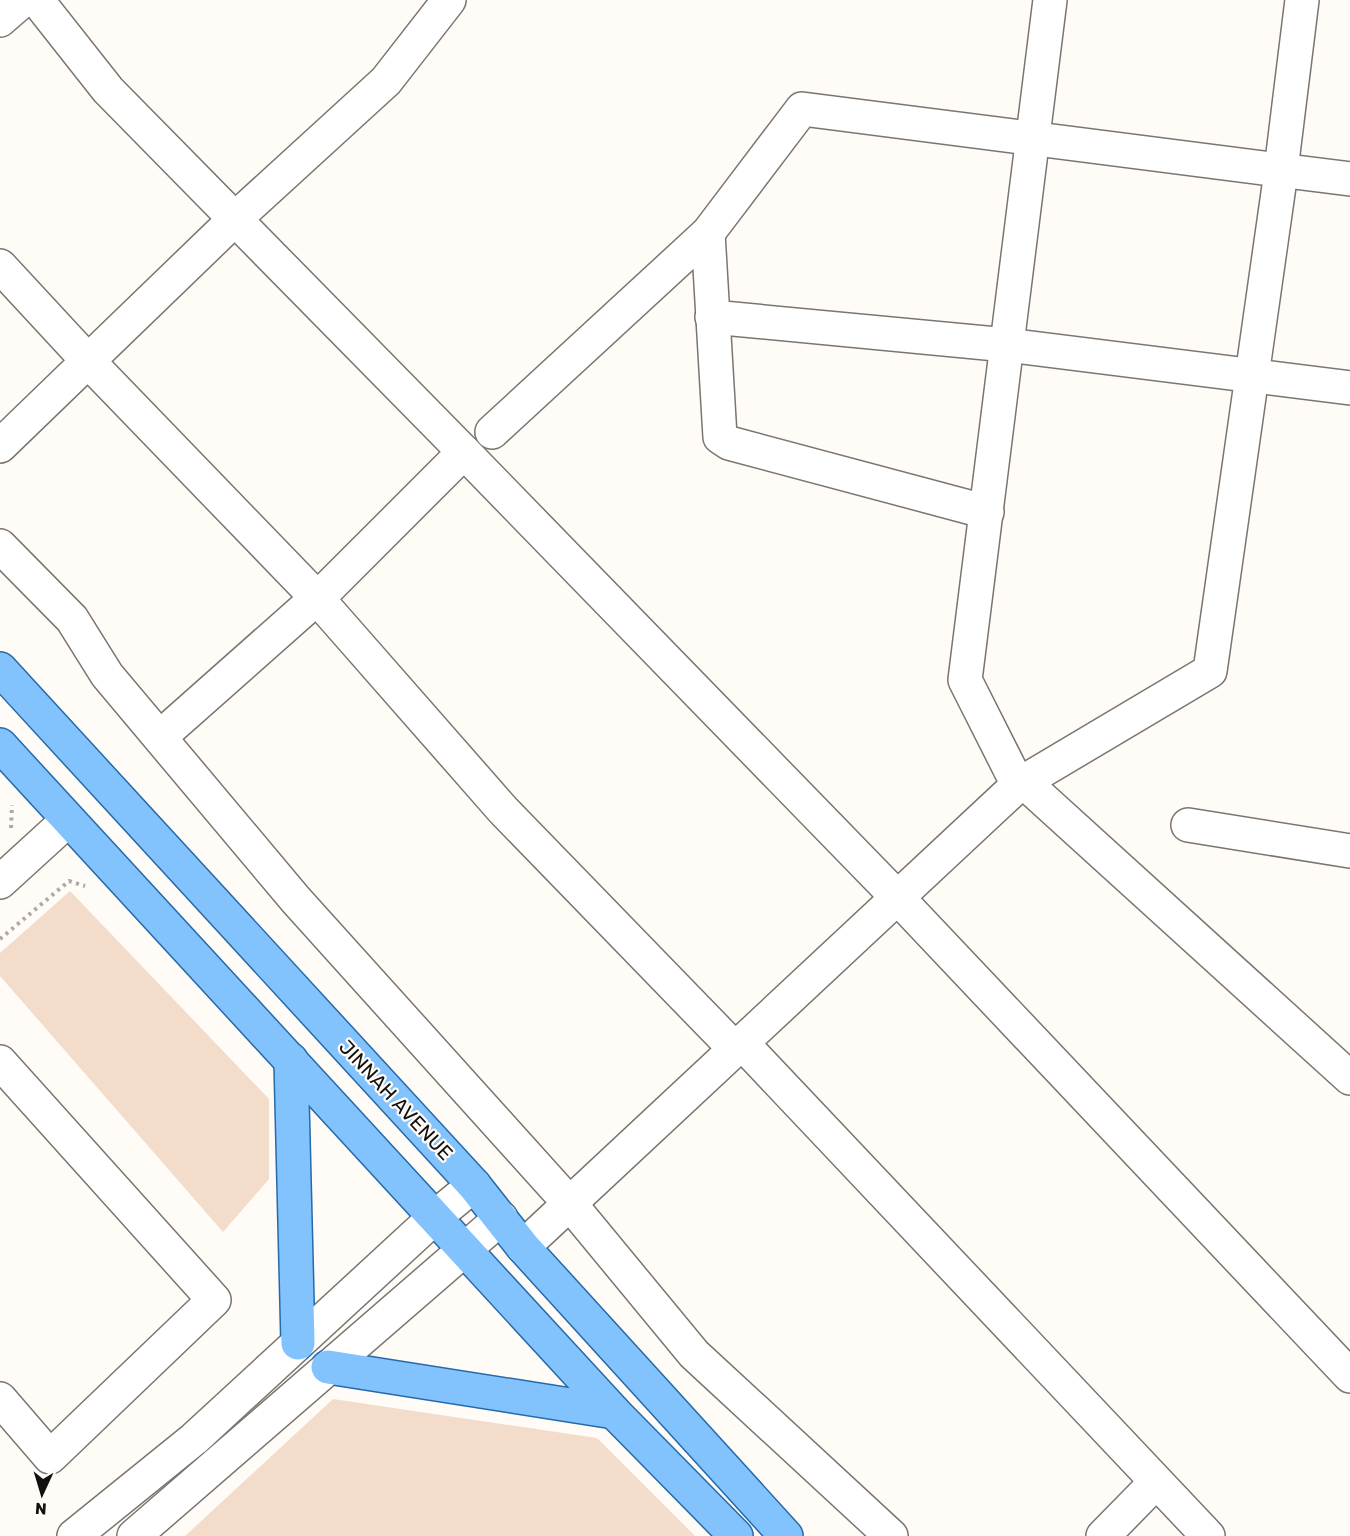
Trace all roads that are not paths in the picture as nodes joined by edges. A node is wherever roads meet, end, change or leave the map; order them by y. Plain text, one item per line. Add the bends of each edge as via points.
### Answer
1 (23, 0) edge
2 (37, 0) edge
3 (449, 0) edge
4 (1050, 0) edge
5 (1302, 0) edge
6 (0, 20) edge
7 (1033, 138) junction
8 (1281, 170) junction
9 (1350, 179) edge
10 (236, 218) junction
11 (708, 233) junction
12 (0, 266) edge
13 (712, 317) junction
14 (1007, 345) junction
15 (88, 361) junction
16 (1252, 376) junction
17 (1350, 388) edge
18 (492, 432) dead end
19 (0, 446) edge
20 (464, 452) junction
21 (987, 512) junction
22 (0, 546) edge
23 (317, 598) junction
24 (0, 669) edge
25 (160, 737) junction
26 (0, 745) edge
27 (1021, 783) junction
28 (68, 820) junction
29 (1188, 825) dead end
30 (1350, 851) edge
31 (0, 882) edge
32 (897, 897) junction
33 (739, 1047) junction
34 (291, 1060) junction
35 (0, 1062) edge
36 (1350, 1078) edge
37 (474, 1185) junction
38 (571, 1205) junction
39 (435, 1217) junction
40 (501, 1218) junction
41 (523, 1247) junction
42 (466, 1249) junction
43 (298, 1343) junction
44 (328, 1367) junction
45 (1350, 1376) edge
46 (0, 1399) edge
47 (614, 1412) junction
48 (1156, 1482) junction
49 (74, 1536) edge
50 (134, 1536) edge
51 (736, 1536) edge
52 (786, 1536) edge
53 (891, 1536) edge
54 (1103, 1536) edge
55 (1208, 1536) edge

1 - 6 street
2 - 10 street via 108,90
3 - 10 street via 386,81
4 - 7 street
5 - 8 street
7 - 8 street
7 - 11 street via 802,109
7 - 14 street
8 - 9 street
8 - 16 street
10 - 15 street
10 - 20 street
11 - 13 street
11 - 18 street
12 - 15 street
13 - 14 street
13 - 21 street via 720,437 729,443
14 - 16 street
14 - 21 street
15 - 19 street
15 - 23 street
16 - 17 street
16 - 27 street via 1210,671
20 - 23 street
20 - 32 street
21 - 27 street via 965,680
22 - 25 street via 72,619 107,675
23 - 25 street
23 - 33 street via 503,810
24 - 37 main road, JINNAH AVENUE
25 - 38 street via 296,900
26 - 28 main road
27 - 32 street
27 - 36 street
28 - 31 street
28 - 34 main road
29 - 30 street
32 - 33 street
32 - 45 street
33 - 38 street
33 - 48 street
34 - 39 main road
34 - 43 main road
35 - 46 street via 214,1300 50,1457
37 - 39 street
37 - 40 main road, JINNAH AVENUE
38 - 41 street
38 - 53 street via 694,1354
39 - 42 main road
39 - 43 street
40 - 41 main road, JINNAH AVENUE
40 - 42 street
41 - 52 main road, JINNAH AVENUE
42 - 44 street
42 - 47 main road
43 - 49 street via 194,1439
44 - 47 main road
44 - 50 street
47 - 51 main road
48 - 54 street
48 - 55 street

